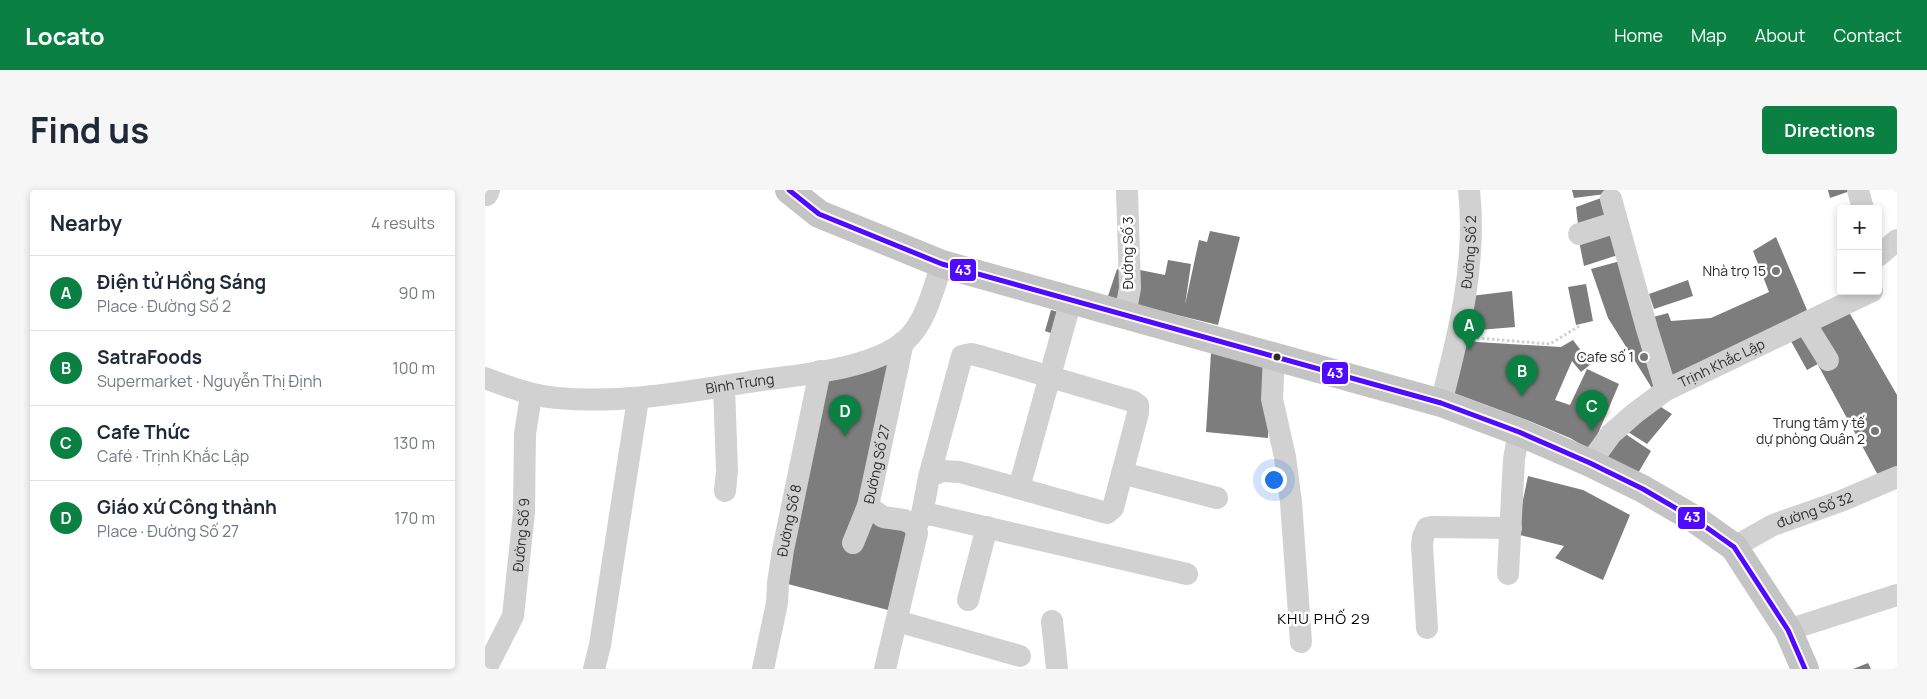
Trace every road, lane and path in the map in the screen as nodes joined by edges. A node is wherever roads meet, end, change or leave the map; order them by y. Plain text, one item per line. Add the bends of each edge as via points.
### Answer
1 (789, 190) edge
2 (1127, 190) edge
3 (1469, 190) edge
4 (1858, 190) edge
5 (1611, 199) dead end
6 (1862, 205) edge
7 (1617, 222) junction
8 (1579, 234) dead end
9 (1897, 240) edge
10 (942, 264) junction
11 (1882, 264) edge
12 (1864, 295) edge
13 (1071, 300) junction
14 (1125, 315) junction
15 (1805, 324) junction
16 (1581, 325) dead end
17 (1459, 336) junction
18 (903, 342) junction
19 (1274, 356) junction
20 (1829, 360) dead end
21 (821, 371) junction
22 (1050, 377) junction
23 (485, 378) edge
24 (724, 386) junction
25 (1666, 390) junction
26 (531, 394) junction
27 (638, 399) junction
28 (1441, 403) junction
29 (1519, 432) junction
30 (1590, 463) junction
31 (1122, 473) junction
32 (929, 477) junction
33 (1897, 477) edge
34 (1019, 488) junction
35 (725, 491) dead end
36 (1217, 498) dead end
37 (867, 506) junction
38 (918, 521) junction
39 (987, 527) junction
40 (1511, 528) junction
41 (853, 543) dead end
42 (1734, 547) junction
43 (1187, 574) dead end
44 (1508, 574) dead end
45 (1897, 596) edge
46 (967, 600) dead end
47 (1052, 621) dead end
48 (897, 622) junction
49 (1427, 628) dead end
50 (1788, 630) junction
51 (1301, 642) dead end
52 (1020, 656) dead end
53 (487, 669) edge
54 (594, 669) edge
55 (763, 669) edge
56 (885, 669) edge
57 (1057, 669) edge
58 (1805, 669) edge

1 - 10 main road via 819,214
2 - 14 street, Đường Số 3 via 1130,288
3 - 17 street, Đường Số 2 via 1470,252
4 - 6 street
5 - 7 street
7 - 8 street
7 - 25 street
9 - 11 street
10 - 13 main road
10 - 18 street, Bình Trưng via 915,332
12 - 15 street, Trịnh Khắc Lập
13 - 14 main road
13 - 22 street
14 - 19 main road
15 - 20 street
15 - 25 street, Trịnh Khắc Lập
16 - 17 path via 1550,344
17 - 28 street, Đường Số 2
18 - 21 street, Bình Trưng via 886,354 858,364
18 - 37 street, Đường Số 27
19 - 28 main road
19 - 51 street via 1272,399 1291,502
21 - 24 street, Bình Trưng
21 - 55 street, Đường Số 8 via 783,550 777,603
22 - 31 street via 1138,405
22 - 32 street via 971,354 962,356
22 - 34 street
23 - 26 street, Bình Trưng
24 - 27 street, Bình Trưng
24 - 35 street
25 - 30 street, Trịnh Khắc Lập via 1611,434
26 - 27 street, Bình Trưng via 557,398
26 - 53 street, Đường Số 9 via 525,434 524,512 513,616
27 - 54 street
28 - 29 main road
29 - 30 main road
29 - 40 street via 1514,459
30 - 42 main road via 1643,489
31 - 34 street via 1113,508 1107,513
31 - 36 street
32 - 34 street via 942,471 960,472
32 - 38 street
33 - 42 street, đường Số 32 via 1773,525
37 - 38 street, Đường Số 27 via 883,517 913,524
37 - 41 street
38 - 39 street, Đường Số 27
38 - 48 street
39 - 43 street, Đường Số 27
39 - 46 street
40 - 44 street
40 - 49 street via 1427,528 1422,546
42 - 50 main road
45 - 50 street
47 - 57 street
48 - 52 street
48 - 56 street
50 - 58 main road

